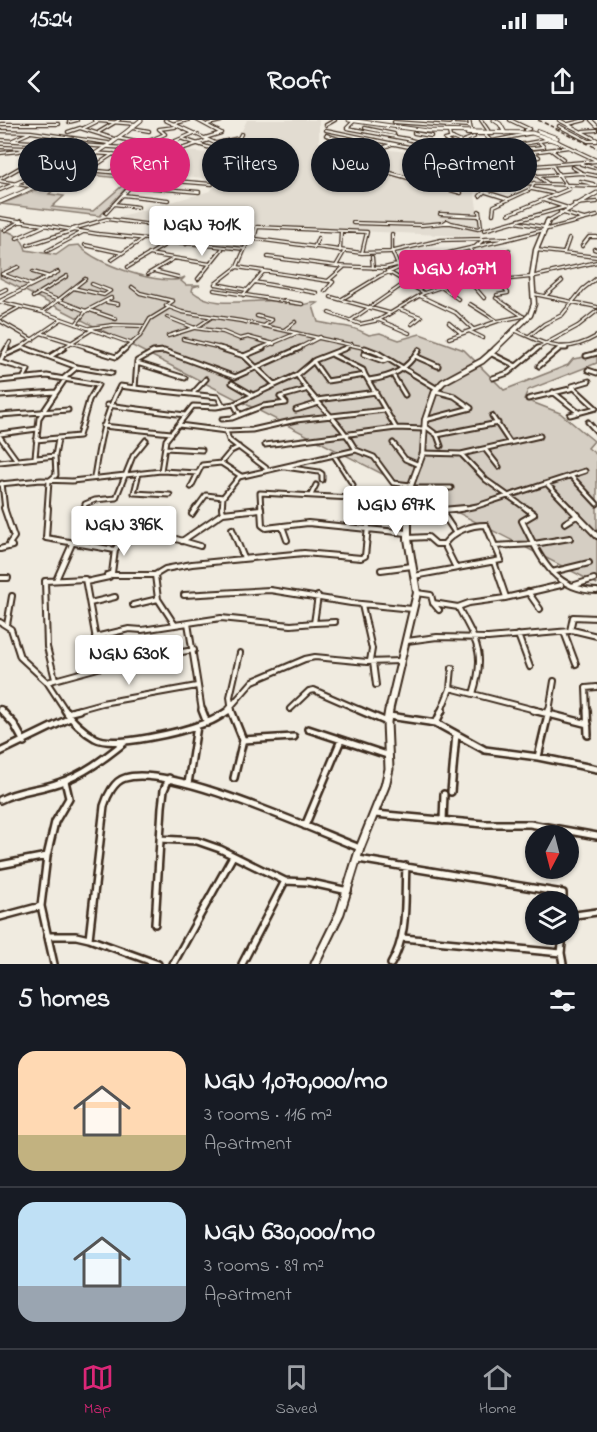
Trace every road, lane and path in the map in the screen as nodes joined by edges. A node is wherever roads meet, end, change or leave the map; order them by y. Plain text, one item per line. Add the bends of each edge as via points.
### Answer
1 (6, 120) edge
2 (41, 120) edge
3 (77, 120) edge
4 (94, 120) edge
5 (119, 120) edge
6 (141, 120) edge
7 (165, 120) edge
8 (188, 120) edge
9 (196, 120) edge
10 (221, 120) edge
11 (334, 120) edge
12 (349, 120) edge
13 (452, 120) edge
14 (469, 120) edge
15 (481, 120) edge
16 (494, 120) edge
17 (510, 120) edge
18 (559, 120) edge
19 (585, 120) edge
20 (591, 120) edge
21 (98, 121) edge
22 (354, 121) edge
23 (360, 121) edge
24 (69, 122) dead end
25 (394, 122) dead end
26 (404, 122) edge
27 (115, 123) junction
28 (35, 124) junction
29 (59, 124) dead end
30 (136, 124) junction
31 (171, 124) junction
32 (569, 124) junction
33 (1, 125) edge
34 (206, 125) junction
35 (326, 125) dead end
36 (453, 125) junction
37 (76, 126) dead end
38 (470, 126) junction
39 (597, 126) edge
40 (176, 127) junction
41 (81, 128) junction
42 (132, 128) junction
43 (347, 128) junction
44 (365, 128) dead end
45 (55, 130) dead end
46 (149, 130) dead end
47 (326, 130) dead end
48 (372, 130) junction
49 (419, 130) junction
50 (471, 130) junction
51 (488, 130) junction
52 (525, 130) junction
53 (597, 130) edge
54 (0, 131) edge
55 (505, 131) junction
56 (582, 131) junction
57 (31, 132) junction
58 (68, 132) dead end
59 (161, 132) junction
60 (449, 132) junction
61 (99, 133) junction
62 (336, 133) junction
63 (366, 133) junction
64 (414, 133) junction
65 (532, 133) junction
66 (192, 134) junction
67 (241, 134) dead end
68 (394, 134) dead end
69 (468, 134) dead end
70 (484, 134) junction
71 (493, 134) dead end
72 (51, 135) junction
73 (156, 135) dead end
74 (326, 135) dead end
75 (431, 136) dead end
76 (474, 137) dead end
77 (113, 138) edge
78 (117, 138) edge
79 (155, 138) edge
80 (184, 138) edge
81 (204, 138) joint
82 (239, 138) edge
83 (335, 138) edge
84 (358, 138) edge
85 (402, 138) edge
86 (408, 138) edge
87 (453, 138) edge
88 (471, 138) edge
89 (487, 138) edge
90 (506, 138) edge
91 (551, 139) junction
92 (0, 140) edge
93 (13, 140) junction
94 (18, 140) edge
95 (190, 142) edge
96 (202, 142) edge
97 (558, 142) junction
98 (597, 142) edge
99 (108, 143) joint
100 (539, 143) joint
101 (197, 144) junction
102 (392, 144) edge
103 (98, 145) edge
104 (104, 145) junction
105 (110, 146) edge
106 (190, 146) edge
107 (202, 146) edge
108 (402, 146) edge
109 (0, 147) edge
110 (568, 147) junction
111 (18, 148) edge
112 (537, 148) edge
113 (98, 149) edge
114 (18, 150) edge
115 (202, 150) edge
116 (550, 150) junction
117 (199, 151) dead end
118 (537, 152) edge
119 (0, 154) edge
120 (563, 159) dead end
121 (597, 161) edge
122 (578, 163) junction
123 (551, 164) junction
124 (537, 165) edge
125 (572, 167) dead end
126 (595, 168) dead end
127 (18, 169) edge
128 (98, 171) edge
129 (110, 172) edge
130 (582, 174) junction
131 (560, 175) junction
132 (538, 176) joint
133 (597, 176) edge
134 (0, 180) edge
135 (580, 181) dead end
136 (537, 183) edge
137 (16, 184) joint
138 (548, 184) junction
139 (568, 185) junction
140 (597, 185) edge
141 (0, 190) edge
142 (537, 190) edge
143 (190, 191) edge
144 (25, 192) edge
145 (126, 192) edge
146 (199, 192) dead end
147 (456, 192) edge
148 (486, 192) joint
149 (524, 192) edge
150 (462, 193) dead end
151 (556, 194) junction
152 (597, 194) edge
153 (123, 195) junction
154 (480, 195) dead end
155 (509, 199) junction
156 (168, 200) dead end
157 (543, 200) junction
158 (0, 202) edge
159 (597, 202) edge
160 (114, 204) junction
161 (574, 204) junction
162 (138, 207) dead end
163 (566, 207) junction
164 (479, 211) dead end
165 (560, 212) junction
166 (106, 213) dead end
167 (493, 214) dead end
168 (509, 214) dead end
169 (480, 216) junction
170 (597, 216) edge
171 (0, 218) edge
172 (584, 219) junction
173 (22, 220) junction
174 (446, 222) junction
175 (513, 222) junction
176 (353, 223) dead end
177 (47, 225) junction
178 (544, 228) junction
179 (74, 229) junction
180 (5, 230) dead end
181 (484, 230) dead end
182 (200, 231) junction
183 (341, 231) junction
184 (84, 232) junction
185 (392, 234) dead end
186 (597, 237) edge
187 (17, 238) dead end
188 (318, 238) dead end
189 (513, 238) junction
190 (143, 239) junction
191 (249, 239) junction
192 (484, 239) junction
193 (569, 239) dead end
194 (254, 240) junction
195 (171, 242) junction
196 (84, 244) dead end
197 (186, 244) junction
198 (28, 245) dead end
199 (582, 246) dead end
200 (222, 248) junction
201 (314, 248) junction
202 (475, 248) junction
203 (245, 249) junction
204 (470, 249) junction
205 (509, 250) dead end
206 (536, 250) junction
207 (47, 251) dead end
208 (342, 251) junction
209 (392, 251) junction
210 (122, 253) junction
211 (362, 253) junction
212 (564, 253) junction
213 (149, 254) junction
214 (570, 254) junction
215 (267, 257) dead end
216 (372, 257) dead end
217 (597, 257) edge
218 (430, 258) junction
219 (173, 259) junction
220 (112, 260) dead end
221 (570, 261) dead end
222 (476, 262) dead end
223 (597, 262) edge
224 (210, 264) junction
225 (406, 264) junction
226 (336, 266) junction
227 (398, 266) junction
228 (18, 267) dead end
229 (128, 267) dead end
230 (237, 267) junction
231 (345, 267) junction
232 (373, 268) junction
233 (384, 268) junction
234 (459, 269) dead end
235 (154, 271) junction
236 (265, 271) junction
237 (33, 272) dead end
238 (58, 272) dead end
239 (388, 272) junction
240 (148, 274) dead end
241 (1, 275) edge
242 (67, 276) dead end
243 (532, 276) junction
244 (50, 277) junction
245 (178, 277) dead end
246 (597, 278) edge
247 (85, 279) dead end
248 (198, 279) dead end
249 (499, 279) junction
250 (503, 279) junction
251 (330, 280) junction
252 (494, 280) junction
253 (562, 280) dead end
254 (254, 282) junction
255 (405, 283) junction
256 (470, 283) junction
257 (92, 284) dead end
258 (464, 284) junction
259 (221, 285) junction
260 (32, 286) junction
261 (442, 286) junction
262 (132, 287) dead end
263 (73, 288) junction
264 (6, 289) dead end
265 (247, 290) junction
266 (325, 291) dead end
267 (0, 292) edge
268 (40, 293) junction
269 (317, 293) dead end
270 (243, 294) junction
271 (534, 294) junction
272 (422, 295) junction
273 (546, 295) junction
274 (33, 297) dead end
275 (331, 297) dead end
276 (111, 298) dead end
277 (484, 298) dead end
278 (58, 299) junction
279 (342, 299) junction
280 (458, 299) dead end
281 (0, 301) edge
282 (574, 301) junction
283 (106, 302) junction
284 (118, 304) dead end
285 (302, 304) dead end
286 (470, 304) dead end
287 (368, 307) junction
288 (18, 308) junction
289 (169, 308) junction
290 (399, 309) junction
291 (597, 309) edge
292 (88, 310) junction
293 (42, 312) junction
294 (328, 313) dead end
295 (390, 313) junction
296 (257, 316) dead end
297 (525, 316) junction
298 (167, 317) dead end
299 (213, 317) junction
300 (63, 319) junction
301 (116, 319) dead end
302 (0, 320) edge
303 (379, 320) dead end
304 (350, 321) junction
305 (498, 321) junction
306 (294, 322) dead end
307 (449, 323) dead end
308 (76, 324) junction
309 (412, 324) dead end
310 (143, 326) junction
311 (263, 327) junction
312 (195, 328) junction
313 (91, 329) junction
314 (284, 330) junction
315 (471, 330) junction
316 (514, 330) junction
317 (41, 333) junction
318 (298, 333) junction
319 (409, 333) dead end
320 (461, 333) junction
321 (168, 336) dead end
322 (529, 336) junction
323 (597, 336) edge
324 (321, 337) junction
325 (448, 338) dead end
326 (483, 338) dead end
327 (183, 339) dead end
328 (33, 340) junction
329 (10, 342) dead end
330 (74, 343) junction
331 (544, 343) junction
332 (130, 344) junction
333 (274, 344) junction
334 (352, 344) junction
335 (23, 347) junction
336 (559, 349) junction
337 (419, 350) dead end
338 (490, 353) junction
339 (597, 353) edge
340 (364, 354) dead end
341 (333, 355) junction
342 (3, 356) junction
343 (51, 356) junction
344 (244, 356) junction
345 (415, 356) junction
346 (586, 356) dead end
347 (388, 359) junction
348 (313, 361) junction
349 (0, 362) edge
350 (137, 363) junction
351 (77, 366) junction
352 (438, 366) dead end
353 (516, 366) junction
354 (539, 366) dead end
355 (255, 368) junction
356 (404, 370) junction
357 (588, 370) dead end
358 (112, 373) dead end
359 (597, 373) edge
360 (297, 375) junction
361 (365, 375) junction
362 (394, 377) junction
363 (24, 378) junction
364 (65, 378) junction
365 (185, 378) dead end
366 (493, 378) dead end
367 (206, 379) dead end
368 (368, 380) junction
369 (0, 381) edge
370 (589, 381) dead end
371 (232, 383) dead end
372 (275, 385) junction
373 (135, 388) junction
374 (574, 388) junction
375 (305, 390) junction
376 (436, 390) junction
377 (57, 392) junction
378 (193, 392) junction
379 (376, 392) junction
380 (553, 392) junction
381 (252, 395) junction
382 (405, 395) dead end
383 (0, 396) edge
384 (528, 399) dead end
385 (318, 401) junction
386 (234, 404) junction
387 (107, 405) junction
388 (223, 406) junction
389 (596, 407) edge
390 (68, 410) dead end
391 (296, 410) dead end
392 (385, 410) junction
393 (44, 412) junction
394 (578, 412) junction
395 (0, 415) edge
396 (185, 415) junction
397 (240, 415) junction
398 (570, 415) dead end
399 (335, 417) junction
400 (492, 417) dead end
401 (222, 419) dead end
402 (498, 423) junction
403 (588, 423) dead end
404 (179, 425) junction
405 (425, 425) junction
406 (103, 426) junction
407 (396, 428) junction
408 (37, 429) junction
409 (226, 431) junction
410 (597, 432) edge
411 (171, 433) junction
412 (347, 433) junction
413 (0, 435) edge
414 (437, 435) junction
415 (540, 436) dead end
416 (36, 440) junction
417 (58, 440) junction
418 (146, 440) dead end
419 (393, 443) dead end
420 (510, 443) junction
421 (265, 445) dead end
422 (441, 446) dead end
423 (239, 447) junction
424 (165, 448) junction
425 (484, 448) junction
426 (202, 450) dead end
427 (356, 450) junction
428 (423, 453) junction
429 (333, 454) junction
430 (461, 454) junction
431 (55, 456) junction
432 (35, 457) junction
433 (16, 459) junction
434 (0, 462) edge
435 (221, 463) junction
436 (419, 465) junction
437 (284, 466) junction
438 (499, 466) dead end
439 (266, 469) junction
440 (161, 471) junction
441 (585, 471) dead end
442 (127, 473) junction
443 (139, 473) junction
444 (198, 473) junction
445 (241, 476) junction
446 (571, 476) junction
447 (94, 477) junction
448 (322, 480) dead end
449 (49, 481) junction
450 (1, 484) edge
451 (316, 485) dead end
452 (353, 485) dead end
453 (548, 485) junction
454 (191, 487) dead end
455 (411, 487) junction
456 (451, 488) dead end
457 (171, 495) dead end
458 (311, 495) junction
459 (507, 496) junction
460 (223, 497) junction
461 (597, 504) edge
462 (260, 509) junction
463 (441, 511) junction
464 (223, 513) junction
465 (407, 513) junction
466 (192, 514) dead end
467 (578, 515) junction
468 (170, 522) dead end
469 (565, 522) dead end
470 (282, 526) junction
471 (348, 526) junction
472 (368, 527) junction
473 (232, 529) dead end
474 (455, 532) junction
475 (166, 536) dead end
476 (407, 536) junction
477 (597, 536) edge
478 (570, 538) dead end
479 (287, 540) dead end
480 (182, 541) junction
481 (72, 544) junction
482 (82, 544) junction
483 (444, 544) junction
484 (534, 544) junction
485 (200, 546) dead end
486 (494, 546) junction
487 (0, 549) edge
488 (115, 550) junction
489 (244, 558) junction
490 (494, 562) junction
491 (589, 563) dead end
492 (412, 566) junction
493 (456, 568) junction
494 (381, 570) dead end
495 (552, 572) junction
496 (107, 575) junction
497 (155, 575) junction
498 (414, 576) junction
499 (0, 578) edge
500 (8, 578) dead end
501 (594, 579) dead end
502 (56, 580) junction
503 (86, 582) junction
504 (562, 585) junction
505 (571, 587) junction
506 (597, 591) edge
507 (528, 592) junction
508 (417, 593) junction
509 (184, 595) dead end
510 (12, 596) dead end
511 (318, 596) junction
512 (115, 597) dead end
513 (506, 598) junction
514 (158, 599) junction
515 (90, 603) junction
516 (433, 603) junction
517 (361, 604) junction
518 (133, 605) dead end
519 (458, 607) junction
520 (412, 609) junction
521 (540, 609) dead end
522 (439, 610) dead end
523 (597, 618) edge
524 (0, 622) edge
525 (314, 622) junction
526 (335, 622) dead end
527 (188, 623) junction
528 (7, 625) junction
529 (174, 625) junction
530 (572, 630) junction
531 (564, 632) junction
532 (518, 635) junction
533 (597, 636) edge
534 (95, 637) junction
535 (474, 638) junction
536 (407, 641) junction
537 (194, 650) junction
538 (240, 653) dead end
539 (371, 662) junction
540 (402, 662) junction
541 (576, 664) dead end
542 (101, 667) junction
543 (452, 668) dead end
544 (530, 668) dead end
545 (55, 679) junction
546 (554, 681) dead end
547 (47, 682) junction
548 (376, 685) dead end
549 (197, 686) junction
550 (597, 687) edge
551 (450, 688) junction
552 (473, 694) junction
553 (0, 709) edge
554 (231, 709) junction
555 (290, 709) dead end
556 (548, 714) junction
557 (68, 715) junction
558 (388, 719) junction
559 (207, 723) junction
560 (436, 723) junction
561 (588, 724) junction
562 (197, 725) junction
563 (308, 729) dead end
564 (456, 734) junction
565 (588, 735) dead end
566 (294, 737) dead end
567 (243, 740) junction
568 (341, 740) junction
569 (24, 742) junction
570 (125, 742) junction
571 (0, 752) edge
572 (388, 755) junction
573 (538, 757) junction
574 (597, 769) edge
575 (169, 778) junction
576 (234, 778) dead end
577 (65, 781) junction
578 (188, 784) junction
579 (450, 792) dead end
580 (444, 794) dead end
581 (0, 800) edge
582 (374, 814) junction
583 (443, 821) junction
584 (305, 826) junction
585 (597, 836) edge
586 (160, 839) junction
587 (360, 848) junction
588 (47, 856) junction
589 (233, 856) junction
590 (358, 859) junction
591 (0, 865) edge
592 (406, 866) junction
593 (285, 881) junction
594 (348, 891) junction
595 (551, 891) edge
596 (41, 906) junction
597 (597, 912) edge
598 (579, 914) edge
599 (0, 917) edge
600 (155, 924) dead end
601 (48, 936) junction
602 (403, 938) junction
603 (89, 939) junction
604 (562, 945) edge
605 (561, 953) junction
606 (54, 964) edge
607 (158, 964) edge
608 (173, 964) edge
609 (242, 964) edge
610 (315, 964) edge
611 (391, 964) edge
612 (563, 964) edge

1 - 33 street
2 - 28 street
3 - 24 street
4 - 21 street
5 - 27 street
6 - 30 main road
7 - 31 street
8 - 31 street
9 - 34 street
10 - 34 street
11 - 35 street
12 - 22 main road
13 - 36 street
14 - 38 street
15 - 51 street
16 - 55 main road
17 - 52 street via 529,129
18 - 32 street
19 - 32 street
20 - 39 street
21 - 27 street
21 - 41 street
22 - 23 main road
22 - 43 street
23 - 49 main road
25 - 26 street
26 - 36 street
27 - 30 street
27 - 61 street
28 - 29 street
28 - 33 street
30 - 42 main road
31 - 40 street
32 - 56 street
32 - 98 street via 559,126
34 - 81 street via 221,133
36 - 38 street
37 - 41 street
38 - 50 street
40 - 59 street via 160,129
40 - 66 street
41 - 58 street
41 - 61 street
42 - 46 street
42 - 78 main road
43 - 62 street
43 - 63 street
44 - 48 street
45 - 72 street
47 - 62 street
48 - 63 street
48 - 68 street
49 - 60 main road
49 - 64 street
50 - 51 main road
50 - 60 main road
51 - 55 main road
52 - 55 main road
52 - 97 main road via 550,134
53 - 56 street
54 - 57 street
55 - 60 main road
55 - 65 main road
56 - 98 street
57 - 72 street
57 - 93 street
59 - 73 street
59 - 79 street via 165,134
60 - 87 street
61 - 77 street
62 - 84 street
63 - 85 street
64 - 75 street
64 - 86 street
65 - 90 street
65 - 91 main road
66 - 80 street
66 - 81 street
67 - 82 street
69 - 70 street
70 - 71 street
70 - 89 street
72 - 99 street
74 - 83 street
76 - 88 street
91 - 97 main road
91 - 100 street
92 - 93 street
93 - 94 street
95 - 101 street
96 - 101 street
97 - 110 street
99 - 104 main road
100 - 112 street via 544,147
101 - 106 street
101 - 107 street
102 - 108 street
103 - 104 street
104 - 105 street
104 - 113 main road
109 - 111 street
110 - 116 street
110 - 121 street
114 - 119 street
115 - 117 street
116 - 118 street
116 - 120 street
121 - 122 street
122 - 123 street
122 - 126 street
123 - 124 street
123 - 131 street
125 - 130 street
127 - 134 street
128 - 129 street
130 - 131 street
130 - 133 street
131 - 132 street
131 - 139 street
132 - 138 street
134 - 137 street
135 - 140 street
136 - 138 street
137 - 141 street
138 - 139 street
139 - 140 street
139 - 151 street via 568,190
142 - 151 street
143 - 146 street
144 - 158 main road
145 - 153 street
147 - 150 street
148 - 154 street
148 - 155 street
149 - 155 street
151 - 157 street
152 - 161 main road
153 - 156 street
153 - 160 street
155 - 167 street via 494,206
157 - 163 street
157 - 168 street
159 - 161 street
160 - 162 street
160 - 166 street
161 - 163 main road
163 - 165 main road
163 - 175 street
164 - 169 street
165 - 172 street
165 - 178 main road
169 - 174 street via 478,229
169 - 174 street via 440,213
170 - 172 street
171 - 173 street
172 - 178 street
173 - 177 street
173 - 180 street
174 - 176 street
175 - 178 street
175 - 181 street
177 - 179 street
177 - 187 street
178 - 189 street
178 - 206 main road
179 - 182 street via 107,219
179 - 184 street
179 - 198 street
182 - 191 street
182 - 197 street
183 - 194 street via 257,227
183 - 208 street
183 - 211 street via 367,232
184 - 190 street
184 - 207 street
185 - 209 street
186 - 199 street via 589,237
188 - 201 street
189 - 192 street
189 - 202 street
190 - 195 street
190 - 210 street
191 - 194 street
191 - 203 street
192 - 202 street
192 - 209 street via 441,240
193 - 212 street
194 - 201 street
195 - 197 street
195 - 213 street
196 - 210 street
197 - 200 street
200 - 203 street
200 - 224 street
201 - 208 street
202 - 204 street
203 - 230 street
204 - 218 street
204 - 222 street
205 - 250 street
206 - 212 street
206 - 243 main road
208 - 211 street
208 - 226 street
209 - 211 street
209 - 227 street
210 - 220 street
212 - 214 street
213 - 219 street
213 - 229 street
214 - 217 street
214 - 221 street
215 - 226 street
216 - 232 street
218 - 225 street
218 - 258 street
219 - 224 street
219 - 235 street
223 - 243 street
224 - 248 street
225 - 227 street
225 - 239 street
225 - 261 street
226 - 231 street
227 - 233 street
228 - 241 street
230 - 236 street
230 - 259 street via 215,284
231 - 232 street
231 - 251 street
232 - 233 street
233 - 239 street
234 - 252 street via 483,269
235 - 240 street
235 - 245 street
236 - 251 street
236 - 254 street
237 - 244 street
238 - 244 street
239 - 255 street
239 - 279 street
241 - 260 street
242 - 268 street
243 - 250 street
243 - 271 main road
244 - 260 street
246 - 282 street
247 - 263 street
249 - 250 street
249 - 252 street
249 - 297 street via 508,293 496,296
251 - 266 street via 333,282
252 - 256 street
253 - 273 street
254 - 265 street
254 - 269 street
255 - 272 street
255 - 287 street
256 - 258 street
256 - 277 street
257 - 263 street via 110,291 104,295
258 - 261 street
259 - 265 street
259 - 270 street via 214,290
260 - 281 street
261 - 272 street
261 - 280 street
262 - 289 street via 173,302 166,306
263 - 278 street
264 - 267 street
265 - 270 street
268 - 274 street
268 - 278 street
270 - 285 street
271 - 273 street
271 - 297 main road via 532,311
272 - 290 street
272 - 315 street via 456,313
273 - 282 street
275 - 279 street
276 - 283 street
278 - 292 street
278 - 293 street
279 - 287 street
281 - 288 street
282 - 291 street
282 - 322 street via 562,315
283 - 284 street
283 - 292 street
286 - 305 street
287 - 295 street
287 - 304 street
288 - 293 street
288 - 302 street
289 - 299 street
289 - 310 street
290 - 295 street
290 - 309 street via 421,317
291 - 331 street via 577,328
292 - 301 street
292 - 308 street
293 - 300 street
294 - 304 street
295 - 303 street
296 - 311 street via 272,320
297 - 305 street
297 - 316 main road
298 - 312 street
299 - 311 street
299 - 312 street
300 - 308 street
300 - 317 street
302 - 328 street
304 - 319 street via 372,324 379,320
305 - 315 street
306 - 314 street
307 - 320 street
308 - 313 street
310 - 313 street
310 - 332 street via 140,336
311 - 314 street
312 - 321 street
312 - 333 street
313 - 330 street
313 - 332 street
314 - 318 street
315 - 320 street
315 - 326 street
316 - 322 street
316 - 338 main road
317 - 328 street
317 - 330 street
318 - 324 street
318 - 333 street
320 - 325 street
322 - 331 street
323 - 336 street via 570,349
324 - 334 street
324 - 355 street
327 - 344 street
328 - 335 street
329 - 342 street
330 - 332 street via 116,357
330 - 343 street
331 - 336 street
331 - 353 street
333 - 344 street
334 - 341 street
334 - 347 street
335 - 342 street
335 - 343 street
336 - 354 street
337 - 345 street
338 - 353 street
338 - 376 main road
339 - 346 street
340 - 347 street
341 - 348 street
341 - 361 street via 363,370
342 - 349 street
343 - 351 street
344 - 355 street
345 - 352 street
345 - 356 street
347 - 356 street
348 - 360 street
348 - 361 street via 327,381
349 - 363 street via 28,370
350 - 355 street via 141,357 160,350 235,377
350 - 365 street
350 - 373 street
351 - 358 street
351 - 364 street
353 - 366 street via 513,371
355 - 372 street
356 - 362 street
356 - 376 street
357 - 359 street
360 - 372 street
360 - 375 street
361 - 368 street
362 - 368 street
362 - 382 street
363 - 364 street
363 - 369 street
364 - 377 street
364 - 417 street via 98,385 89,400 81,433 75,438
367 - 378 street
368 - 379 street
370 - 374 street via 573,384
371 - 381 street
372 - 381 street
373 - 378 street
373 - 387 street via 120,386
374 - 380 street
374 - 389 street
375 - 385 street
375 - 397 street via 280,397 286,403
376 - 405 main road
376 - 405 street via 471,408
377 - 383 street
377 - 393 street
378 - 388 street via 218,397
379 - 385 street
379 - 392 street
380 - 384 street
380 - 394 street
381 - 386 street
385 - 391 street
385 - 399 street
386 - 388 street
386 - 397 street
387 - 396 street
387 - 406 street
388 - 396 street via 193,406
389 - 394 street
390 - 393 street
392 - 399 street
392 - 407 street
393 - 395 street
393 - 408 street
394 - 398 street
396 - 404 street
397 - 401 street
399 - 409 street
399 - 412 street
400 - 402 street
402 - 414 street
402 - 420 street
403 - 410 street
404 - 409 street
404 - 411 street
405 - 407 street
405 - 414 street
405 - 428 main road
406 - 411 street
406 - 447 street
407 - 412 street
408 - 413 street
408 - 416 street
409 - 423 street via 229,440
411 - 424 street
412 - 421 street
412 - 427 street
413 - 433 street
414 - 422 street
415 - 420 street
416 - 417 street
416 - 432 street
417 - 431 street
418 - 442 street via 133,456
419 - 436 street via 405,459
420 - 425 street
423 - 435 street
423 - 439 street
424 - 426 street
424 - 440 street
425 - 430 street
425 - 438 street
427 - 429 street
427 - 455 street via 374,458 393,483
428 - 430 street
428 - 436 main road
429 - 437 street
429 - 452 street
430 - 459 street via 471,469
431 - 432 street
431 - 449 street via 56,475
432 - 433 street
433 - 434 street
435 - 444 street via 202,465
435 - 445 street
436 - 455 main road
437 - 439 street
437 - 448 street via 319,472
439 - 445 street
440 - 443 street
440 - 444 street
441 - 446 street
442 - 443 street
442 - 447 street
442 - 482 street via 116,498 85,504
443 - 457 street via 134,493
444 - 454 street
445 - 460 street
446 - 453 street
446 - 461 street
447 - 449 street
449 - 450 street
449 - 481 street via 46,538
450 - 487 street via 14,537 10,548
451 - 458 street
453 - 459 street
453 - 467 street
455 - 456 street
455 - 465 main road
458 - 462 street via 260,492
458 - 471 street via 353,499
459 - 463 street via 477,506
459 - 484 street via 534,513 522,521
460 - 464 street
460 - 466 street via 206,495
462 - 464 street
462 - 470 street via 263,527
463 - 465 street
463 - 474 street
464 - 480 street
465 - 476 main road
467 - 469 street
467 - 477 street
468 - 488 street via 135,518
470 - 471 street
470 - 479 street
471 - 472 street
472 - 476 street
472 - 489 street via 364,557 309,553
473 - 489 street
474 - 483 street
474 - 486 street via 486,525
475 - 480 street
476 - 483 street via 428,537 436,544
476 - 492 main road
478 - 484 street
480 - 485 street
481 - 482 street
481 - 502 street
482 - 488 street
483 - 493 street
484 - 486 street
484 - 495 street
486 - 490 street via 501,560
488 - 496 street via 112,573
489 - 497 street via 166,569
490 - 493 street
490 - 513 street
491 - 495 street
492 - 494 street
492 - 498 main road
493 - 498 street
495 - 504 street
496 - 497 street
496 - 503 street
497 - 514 street
498 - 508 main road
499 - 500 street
501 - 505 street
502 - 503 street
502 - 545 street via 44,584 47,647
503 - 515 street
504 - 505 street
504 - 507 street
505 - 506 street
507 - 513 street
507 - 521 street
508 - 516 street via 429,593
508 - 520 main road
509 - 511 street via 234,589
510 - 528 street
511 - 517 street
511 - 525 street
512 - 515 street
513 - 519 street via 472,601
514 - 518 street
514 - 529 street
515 - 534 street
516 - 519 street
516 - 522 street
517 - 520 street
517 - 539 street via 372,649
519 - 535 street
520 - 536 main road
523 - 530 street via 573,617
524 - 528 street
525 - 526 street
525 - 527 street via 296,625 222,618
527 - 529 street
527 - 537 street
528 - 547 street via 20,657
529 - 534 street
530 - 531 street
530 - 533 street
531 - 532 street
531 - 541 street
532 - 535 street
532 - 544 street
534 - 542 street
535 - 536 street
535 - 552 street via 481,665
536 - 540 main road
537 - 542 street
537 - 549 street
538 - 554 street
539 - 540 street
539 - 548 street
539 - 554 street via 315,657 301,660 253,681
540 - 558 main road
542 - 545 street
543 - 551 street
545 - 547 street
546 - 556 street
547 - 557 street
549 - 557 street via 102,703
549 - 559 street
550 - 561 street via 586,687
551 - 552 street
551 - 560 street
552 - 556 street
553 - 569 street
554 - 559 street
554 - 567 street
555 - 558 street via 314,690
556 - 561 street
556 - 573 street
557 - 569 street
557 - 570 street via 96,739
558 - 560 street
558 - 572 main road
559 - 562 street
560 - 564 street
561 - 565 street
562 - 570 street
562 - 578 street
563 - 568 street
564 - 573 street via 485,750
564 - 579 street
566 - 567 street
567 - 576 street
568 - 572 street
568 - 584 street
569 - 571 street
570 - 577 street
572 - 582 main road via 385,786
573 - 574 street
575 - 578 street
575 - 586 street via 164,790
575 - 603 street via 126,777 107,798
577 - 581 street
577 - 588 street via 69,798 55,822
578 - 584 street
580 - 583 street
582 - 583 street
582 - 587 main road
583 - 585 street via 530,824
584 - 587 street
586 - 589 street via 197,841
586 - 600 street
587 - 590 main road
588 - 591 street
588 - 596 street
589 - 593 street
589 - 608 street
590 - 592 street
590 - 594 main road
592 - 595 street
592 - 602 street
593 - 594 street
593 - 609 street
594 - 610 main road
596 - 599 street
596 - 601 street
597 - 598 street
601 - 603 street
601 - 606 street
602 - 605 street
602 - 611 street
603 - 607 street
604 - 605 street
605 - 612 street

